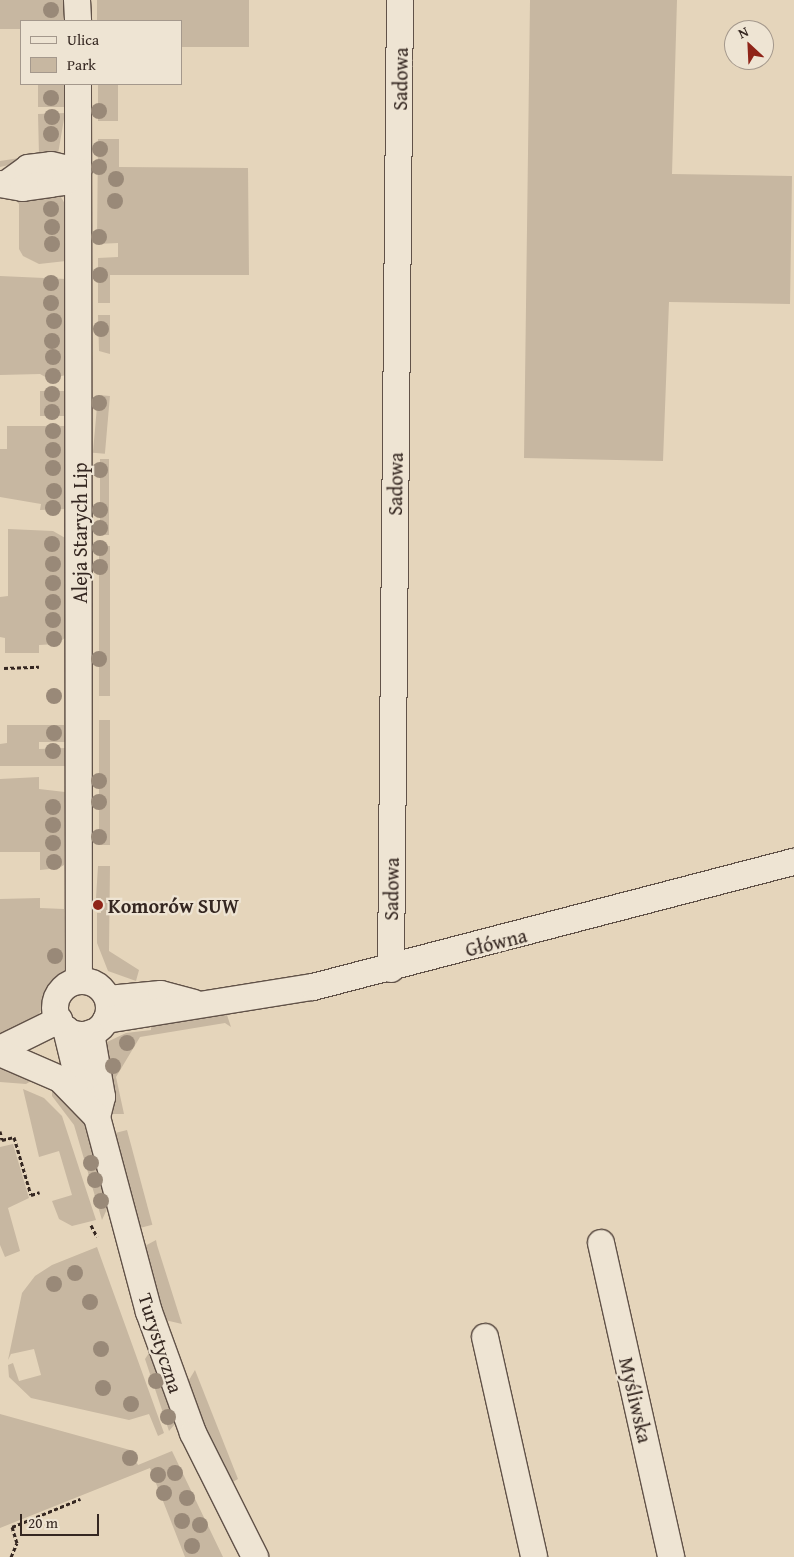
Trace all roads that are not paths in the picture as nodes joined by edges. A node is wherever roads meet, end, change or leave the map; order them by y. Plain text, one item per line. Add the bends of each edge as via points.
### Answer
1 (77, 0) edge
2 (400, 0) edge
3 (78, 20) edge
4 (78, 85) edge
5 (78, 171) junction
6 (4, 183) edge
7 (794, 862) edge
8 (391, 969) junction
9 (79, 981) junction
10 (102, 1017) junction
11 (62, 1024) junction
12 (0, 1049) edge
13 (0, 1053) edge
14 (91, 1111) junction
15 (601, 1244) dead end
16 (485, 1338) dead end
17 (255, 1557) edge
18 (534, 1557) edge
19 (671, 1557) edge

1 - 3 street
2 - 8 street, Sadowa
4 - 5 street, Aleja Starych Lip
5 - 6 street via 64,182 23,188
5 - 9 street, Aleja Starych Lip
7 - 8 street, Główna
8 - 10 street, Główna via 277,994 194,1003 161,1015
9 - 10 street via 94,983
9 - 11 street, Turystyczna via 66,987 57,999
10 - 11 street, Główna
10 - 14 street, Turystyczna via 102,1097
11 - 12 street
11 - 14 street, Turystyczna
13 - 14 street via 52,1074
14 - 17 street, Turystyczna via 170,1375 218,1488
15 - 19 street, Myśliwska
16 - 18 street

